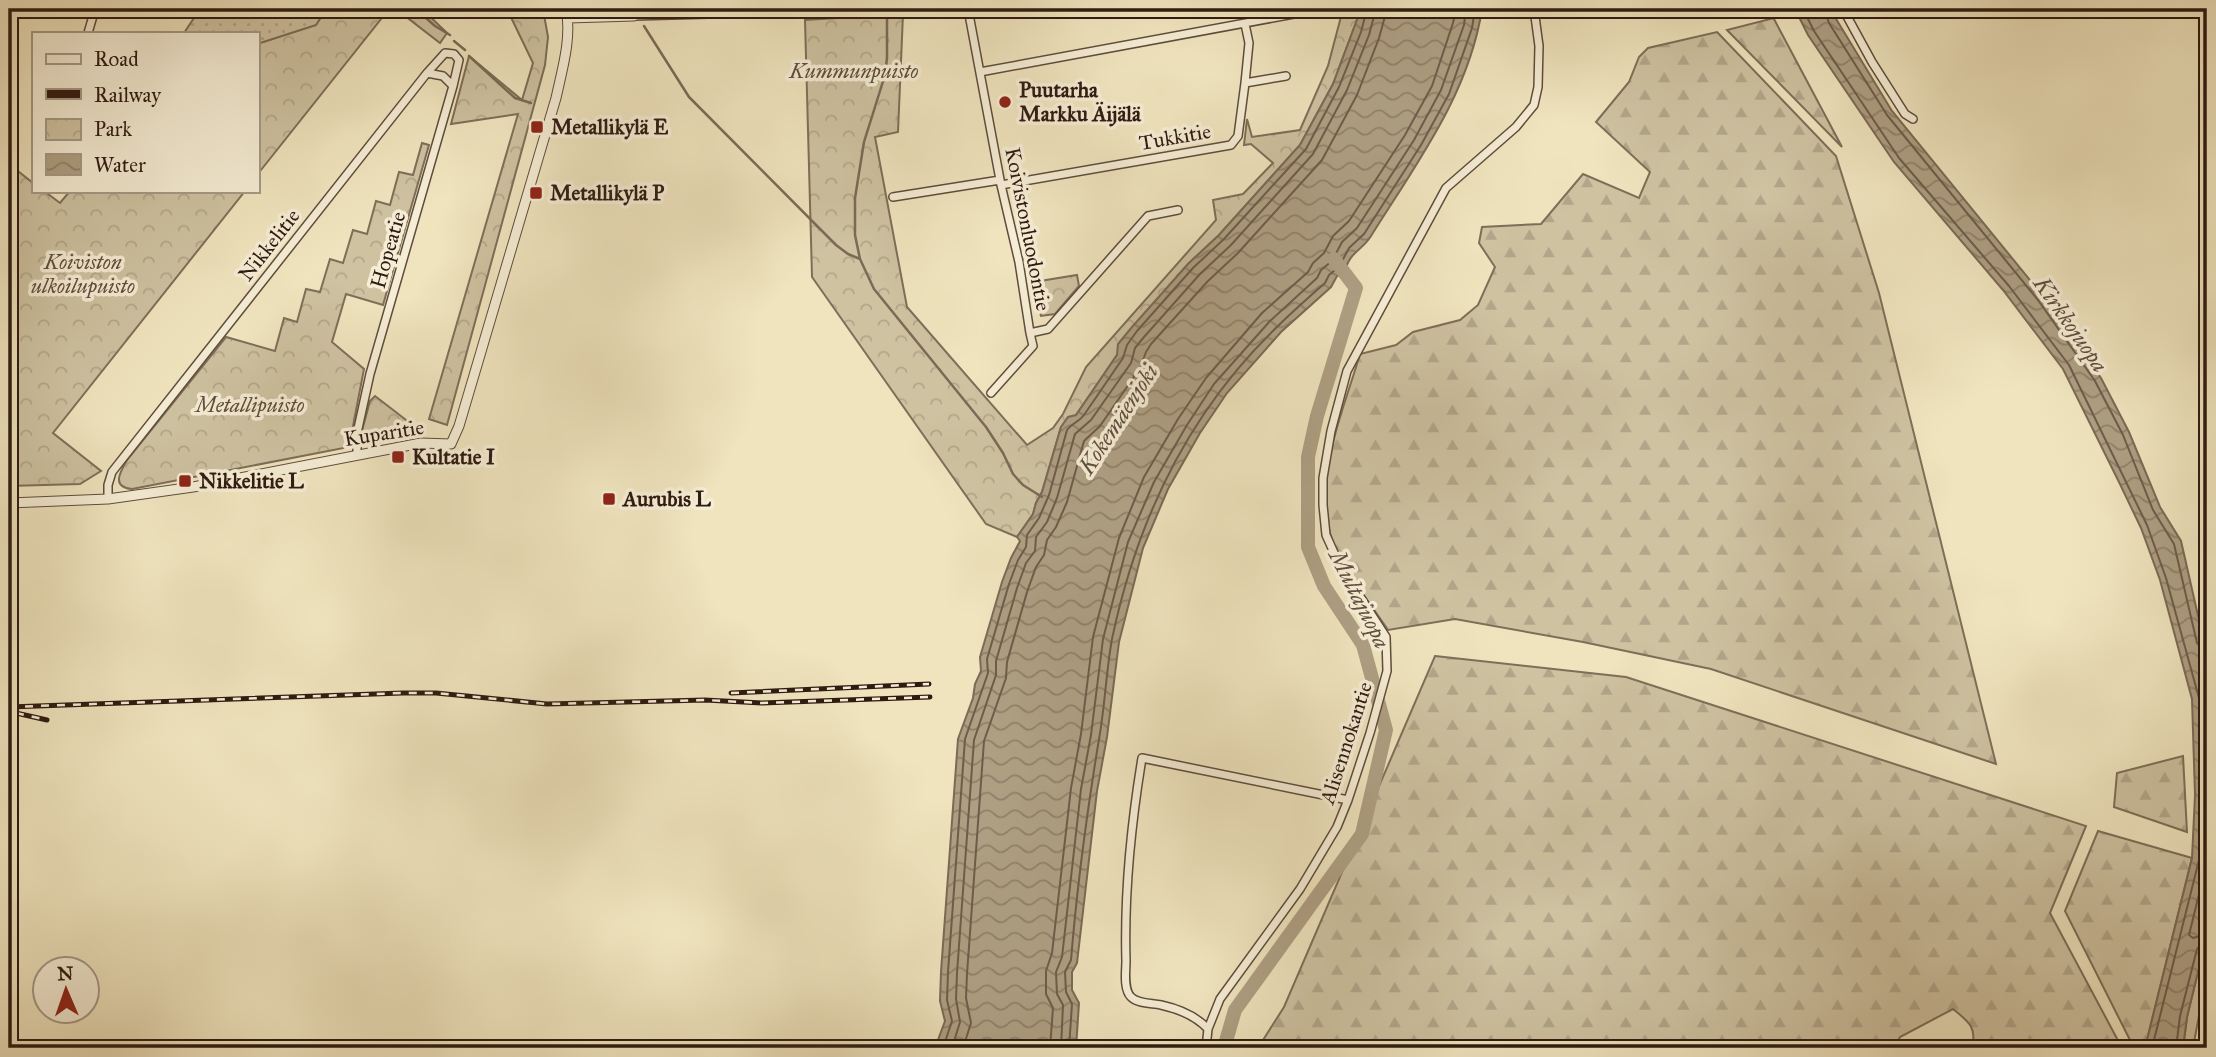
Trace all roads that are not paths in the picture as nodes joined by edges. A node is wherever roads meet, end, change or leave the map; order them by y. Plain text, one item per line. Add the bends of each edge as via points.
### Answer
1 (95, 9) edge
2 (887, 9) edge
3 (968, 9) edge
4 (1321, 9) edge
5 (1534, 9) edge
6 (1843, 9) edge
7 (567, 13) edge
8 (634, 16) joint
9 (1245, 24) junction
10 (88, 32) edge
11 (980, 72) junction
12 (427, 73) junction
13 (1286, 76) dead end
14 (1245, 83) junction
15 (453, 86) junction
16 (1913, 119) dead end
17 (1001, 182) junction
18 (894, 197) dead end
19 (1178, 210) dead end
20 (1030, 333) junction
21 (991, 393) dead end
22 (357, 454) junction
23 (108, 499) junction
24 (9, 503) edge
25 (1348, 800) junction
26 (1208, 1029) junction
27 (1206, 1048) edge

1 - 10 street
2 - 8 street
3 - 11 street, Koivistonluodontie
4 - 9 street
5 - 25 street, Alisennokantie via 1539,46 1534,105 1447,188 1347,371 1331,431 1323,478 1326,535 1340,566 1381,627 1387,651 1387,671 1374,721
6 - 16 street via 1905,114
7 - 8 street
7 - 22 street, Kuparitie via 556,98 452,444 421,443
9 - 11 street
9 - 14 street, Tukkitie via 1249,43
11 - 17 street, Koivistonluodontie
12 - 15 street via 443,76
12 - 15 street, Nikkelitie via 445,53 454,54 459,60
12 - 23 street, Nikkelitie via 111,472
13 - 14 street
14 - 17 street, Tukkitie via 1238,136 1231,145
15 - 22 street, Hopeatie via 370,374
17 - 18 street
17 - 20 street, Koivistonluodontie
19 - 20 street via 1148,216 1048,329
20 - 21 street via 1033,346
22 - 23 street, Kuparitie
23 - 24 street, Kuparitie
25 - 26 street, Alisennokantie via 1300,889 1220,999
25 - 26 street via 1142,758 1125,919 1129,994 1184,1012
26 - 27 street, Alisennokantie

